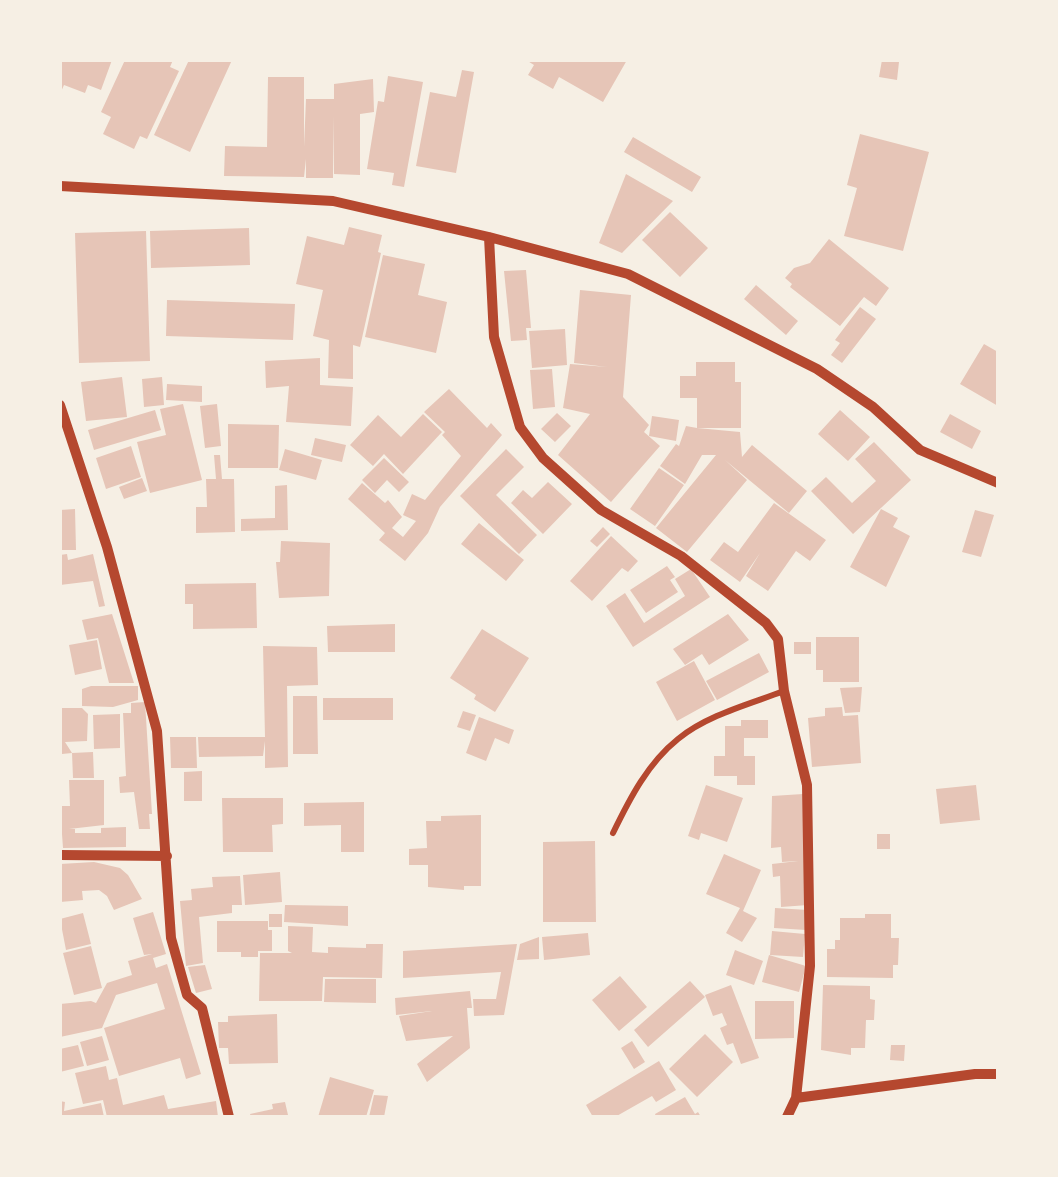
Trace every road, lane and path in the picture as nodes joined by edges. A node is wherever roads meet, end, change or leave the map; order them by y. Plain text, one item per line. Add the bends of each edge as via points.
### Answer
1 (60, 186) edge
2 (489, 237) junction
3 (60, 405) edge
4 (998, 483) edge
5 (784, 691) junction
6 (613, 834) dead end
7 (60, 855) edge
8 (167, 856) junction
9 (998, 1074) edge
10 (796, 1098) junction
11 (229, 1117) edge
12 (787, 1117) edge

1 - 2 street via 334,202
2 - 4 street via 628,274 817,370 873,407 920,450
2 - 5 street via 494,337 520,427 543,458 601,510 681,556 766,622 778,640
3 - 8 street via 108,546 157,730
5 - 6 lane via 679,738 635,787
5 - 10 street via 807,786 810,966
7 - 8 street
8 - 11 street via 172,938 186,995 202,1008
9 - 10 street
10 - 12 street

